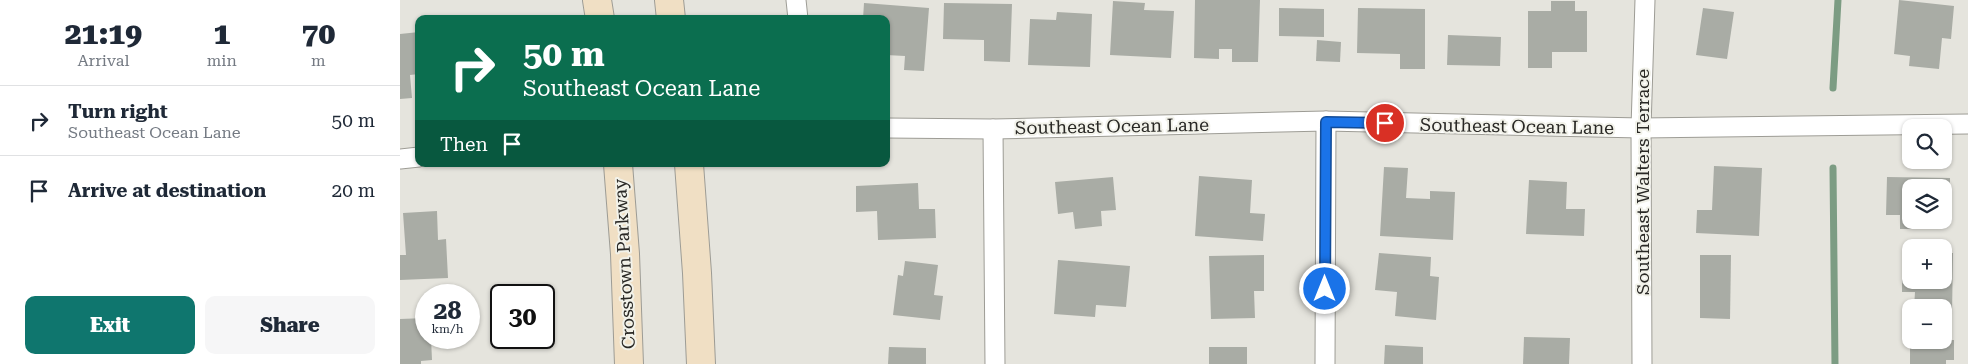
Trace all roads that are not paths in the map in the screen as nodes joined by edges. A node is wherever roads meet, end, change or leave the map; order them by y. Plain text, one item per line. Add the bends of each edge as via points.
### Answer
1 (597, 0) edge
2 (669, 0) edge
3 (796, 0) edge
4 (1645, 0) edge
5 (599, 15) edge
6 (671, 15) edge
7 (798, 15) edge
8 (1326, 122) junction
9 (1968, 124) edge
10 (890, 128) edge
11 (1641, 128) junction
12 (993, 129) junction
13 (415, 158) edge
14 (400, 160) edge
15 (618, 167) edge
16 (689, 167) edge
17 (629, 364) edge
18 (701, 364) edge
19 (995, 364) edge
20 (1325, 364) edge
21 (1642, 364) edge

1 - 5 main road
2 - 6 main road
3 - 7 street
4 - 11 street, Southeast Walters Terrace
8 - 11 street, Southeast Ocean Lane
8 - 12 street, Southeast Ocean Lane
8 - 20 street
9 - 11 street, Southeast Ocean Lane
10 - 12 street, Southeast Ocean Lane
11 - 21 street, Southeast Walters Terrace
12 - 19 street
13 - 14 street
15 - 17 main road, Crosstown Parkway
16 - 18 main road

